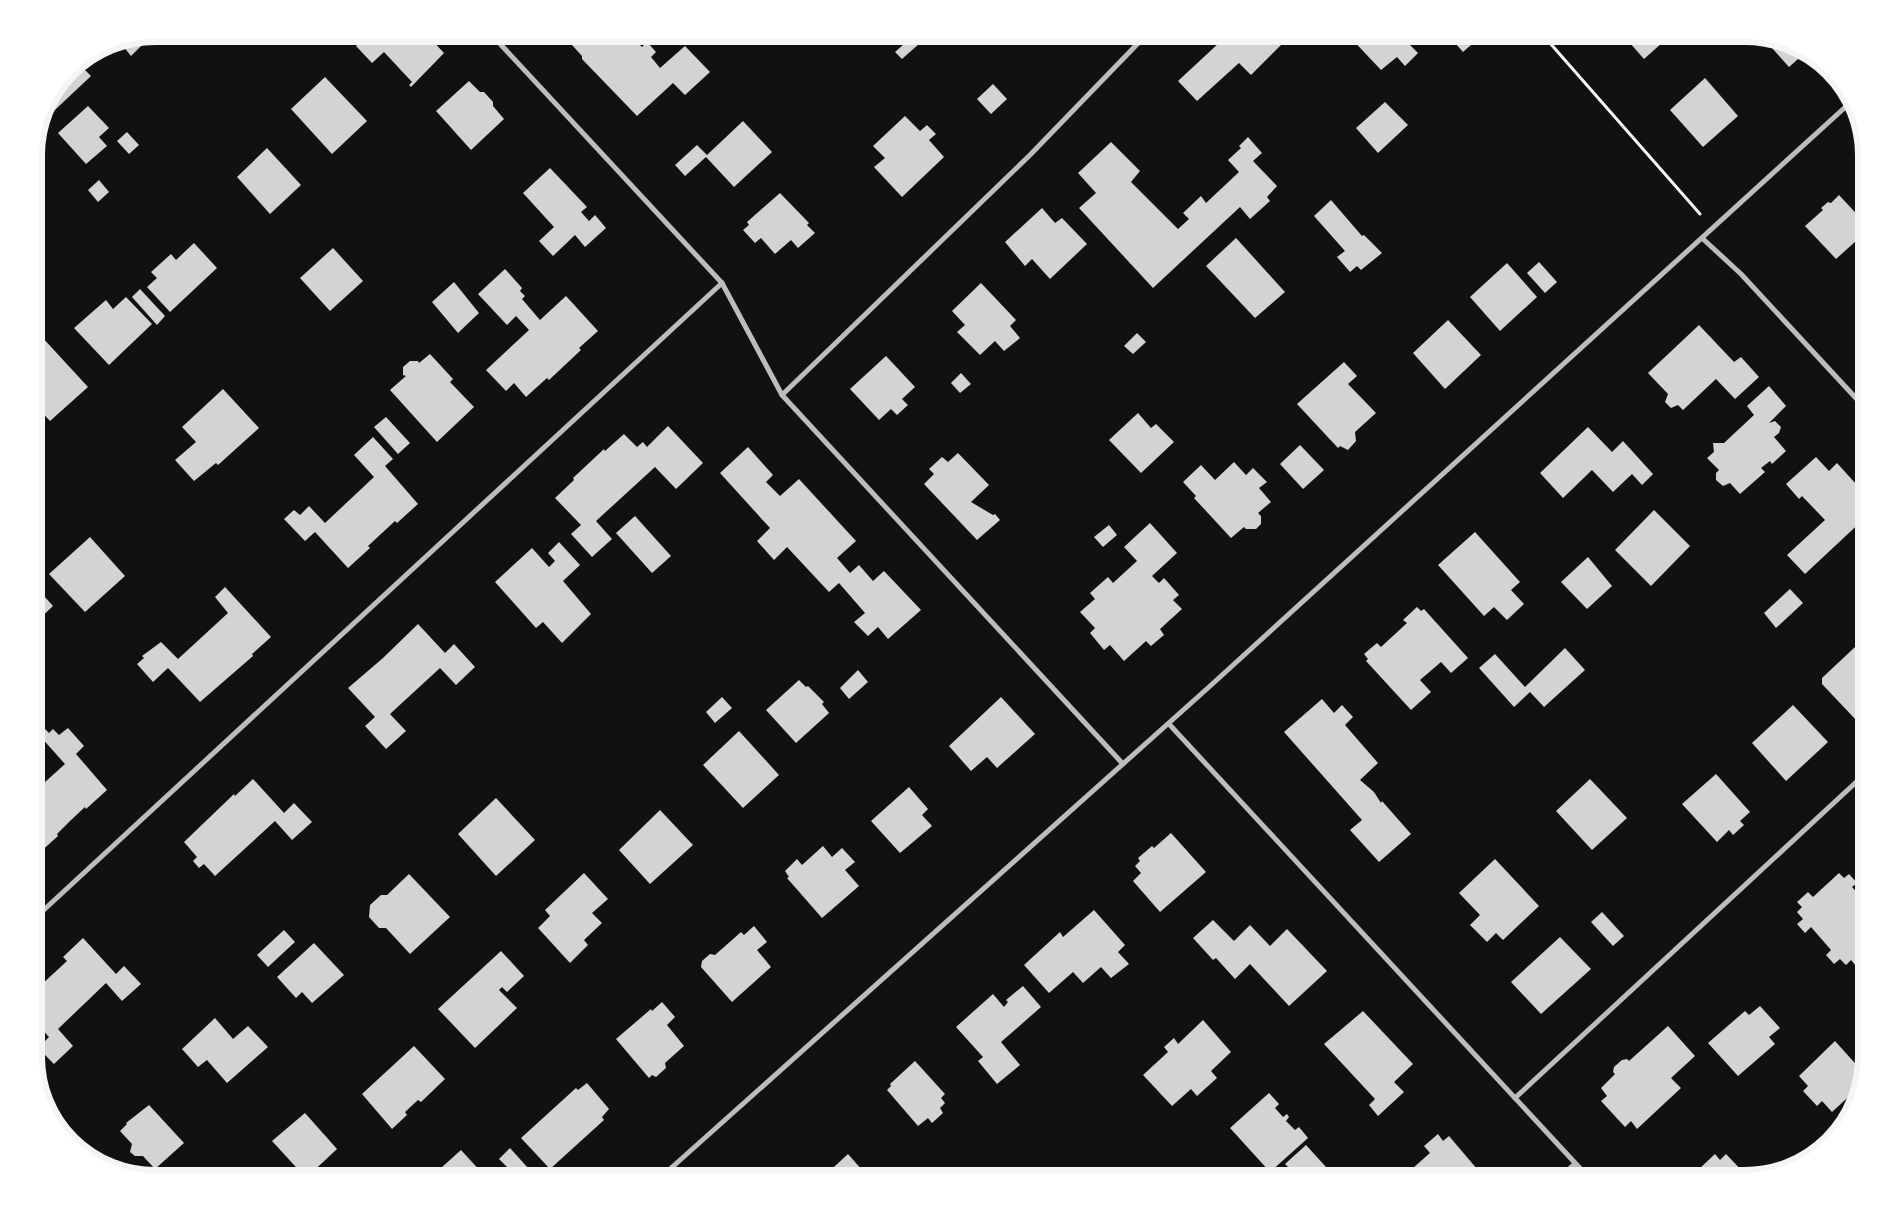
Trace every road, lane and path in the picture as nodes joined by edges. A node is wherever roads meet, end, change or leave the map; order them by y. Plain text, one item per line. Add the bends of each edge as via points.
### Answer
1 (1139, 42) edge
2 (1549, 42) edge
3 (499, 43) edge
4 (1846, 106) edge
5 (1702, 238) junction
6 (722, 283) junction
7 (782, 395) junction
8 (1858, 400) edge
9 (1168, 724) junction
10 (1123, 764) junction
11 (1858, 780) edge
12 (43, 912) edge
13 (1515, 1098) junction
14 (1575, 1164) junction
15 (669, 1170) edge
16 (1568, 1170) edge
17 (1581, 1170) edge

1 - 7 street via 1030,155
2 - 5 path via 1700,214
3 - 6 street
4 - 5 street
5 - 8 street via 1741,274
5 - 9 street
6 - 7 street
6 - 12 street
7 - 10 street
9 - 10 street
9 - 13 street
10 - 15 street
11 - 13 street
13 - 14 street
14 - 16 street
14 - 17 street

